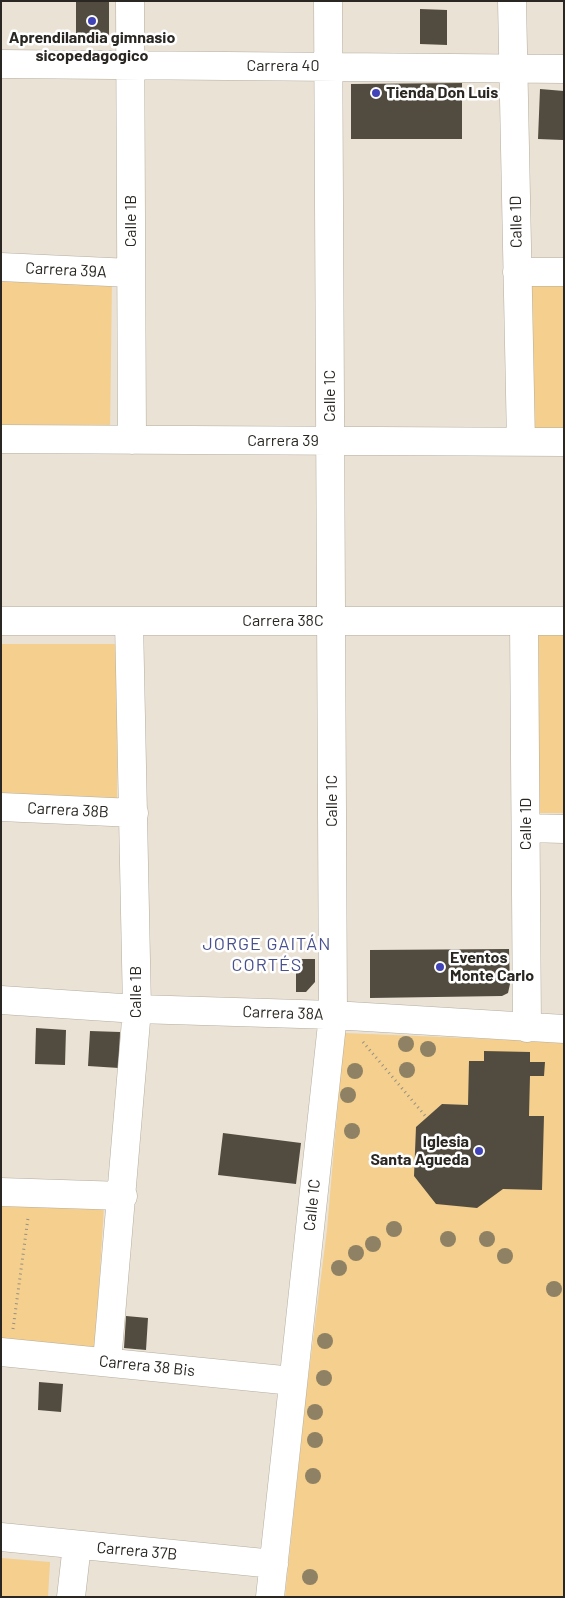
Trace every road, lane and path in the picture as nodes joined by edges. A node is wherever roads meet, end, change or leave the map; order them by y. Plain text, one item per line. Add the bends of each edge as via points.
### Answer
1 (130, 1) edge
2 (328, 1) edge
3 (512, 1) edge
4 (1, 64) edge
5 (131, 65) junction
6 (328, 67) junction
7 (513, 69) junction
8 (564, 70) edge
9 (1, 267) edge
10 (517, 272) junction
11 (564, 272) edge
12 (131, 274) junction
13 (1, 439) edge
14 (132, 440) junction
15 (330, 441) junction
16 (521, 442) junction
17 (564, 442) edge
18 (1, 621) edge
19 (129, 621) junction
20 (331, 621) junction
21 (524, 621) junction
22 (564, 621) edge
23 (1, 806) edge
24 (134, 813) junction
25 (526, 828) junction
26 (564, 828) edge
27 (1, 1000) edge
28 (137, 1009) junction
29 (333, 1015) junction
30 (527, 1028) junction
31 (564, 1029) edge
32 (358, 1035) dead end
33 (427, 1118) dead end
34 (1, 1192) edge
35 (31, 1193) junction
36 (123, 1196) junction
37 (6, 1352) edge
38 (106, 1362) junction
39 (293, 1380) junction
40 (1, 1537) edge
41 (77, 1545) junction
42 (274, 1564) junction
43 (71, 1597) edge
44 (270, 1597) edge

1 - 5 street, Calle 1B
2 - 6 street, Calle 1C
3 - 7 street, Calle 1D
4 - 5 street, Carrera 40
5 - 6 street, Carrera 40
5 - 12 street, Calle 1B
6 - 7 street, Carrera 40
6 - 15 street, Calle 1C
7 - 8 street, Carrera 40
7 - 10 street, Calle 1D
9 - 12 street, Carrera 39A
10 - 11 street
10 - 16 street, Calle 1D
12 - 14 street, Calle 1B
13 - 14 street, Carrera 39
14 - 15 street, Carrera 39
15 - 16 street, Carrera 39
15 - 20 street, Calle 1C
16 - 17 street, Carrera 39
18 - 19 street, Carrera 38C
19 - 20 street, Carrera 38C
19 - 24 street, Calle 1B
20 - 21 street, Carrera 38C
20 - 29 street, Calle 1C
21 - 22 street, Carrera 38C
21 - 25 street, Calle 1D
23 - 24 street, Carrera 38B
24 - 28 street, Calle 1B
25 - 26 street
25 - 30 street, Calle 1D
27 - 28 street, Carrera 38A
28 - 29 street, Carrera 38A
28 - 36 street, Calle 1B
29 - 30 street, Carrera 38A
29 - 39 street, Calle 1C
30 - 31 street, Carrera 38A
32 - 33 path
34 - 35 street
35 - 36 street
35 - 37 path
36 - 38 street, Calle 1B
37 - 38 street, Carrera 38 Bis
38 - 39 street, Carrera 38 Bis
39 - 42 street, Calle 1C
40 - 41 street, Carrera 37B
41 - 42 street, Carrera 37B
41 - 43 street
42 - 44 street, Calle 1C

